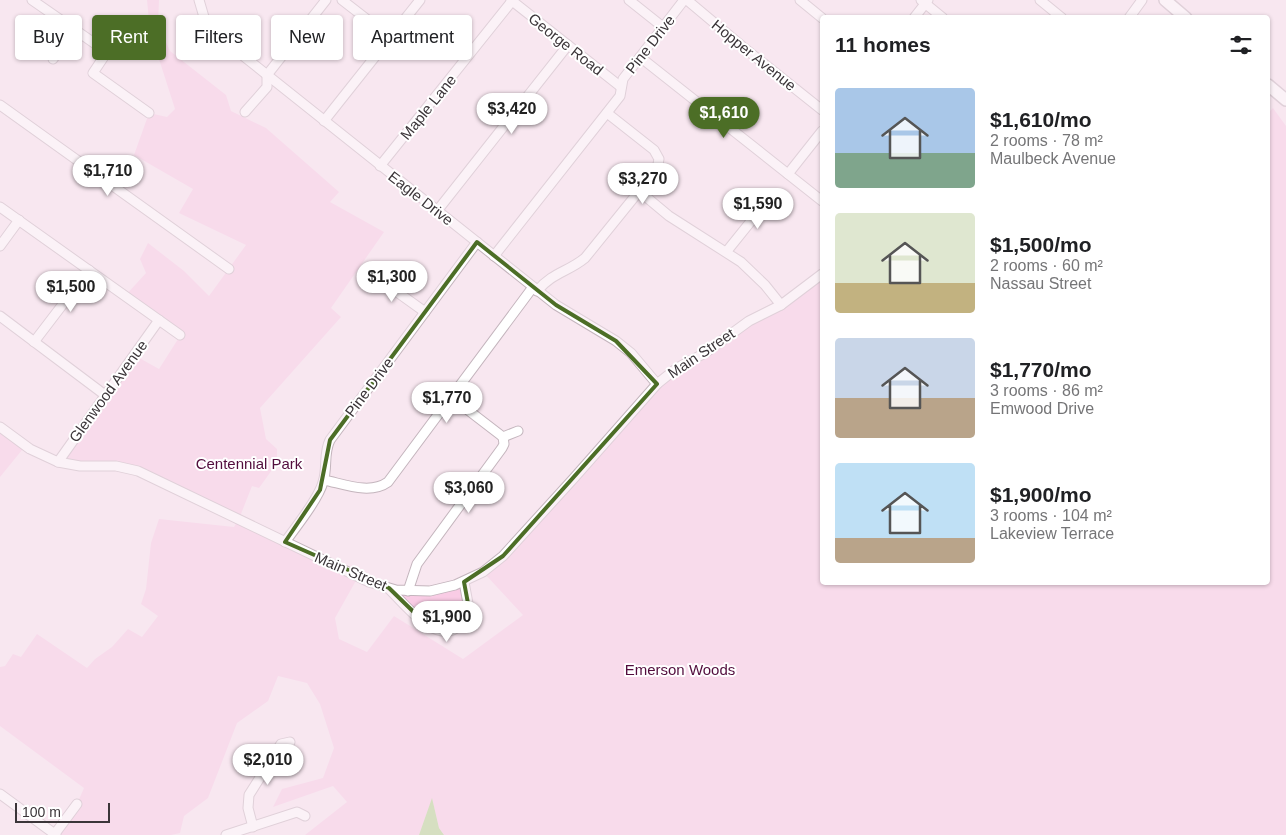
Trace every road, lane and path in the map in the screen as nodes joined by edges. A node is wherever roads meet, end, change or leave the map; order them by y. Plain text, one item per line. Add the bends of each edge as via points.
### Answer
1 (32, 0) edge
2 (199, 0) edge
3 (326, 0) edge
4 (342, 0) edge
5 (420, 0) edge
6 (629, 0) edge
7 (685, 0) edge
8 (800, 0) edge
9 (1040, 0) edge
10 (1142, 0) edge
11 (1166, 0) edge
12 (512, 1) edge
13 (925, 1) edge
14 (54, 15) edge
15 (361, 15) edge
16 (409, 15) edge
17 (916, 15) edge
18 (940, 15) edge
19 (1058, 15) edge
20 (1131, 15) edge
21 (1183, 15) edge
22 (820, 16) edge
23 (664, 27) junction
24 (82, 35) edge
25 (568, 45) junction
26 (640, 57) junction
27 (373, 60) edge
28 (267, 75) junction
29 (622, 87) junction
30 (1270, 87) edge
31 (1286, 100) edge
32 (0, 105) edge
33 (820, 108) edge
34 (245, 112) dead end
35 (149, 113) dead end
36 (607, 113) junction
37 (324, 121) junction
38 (820, 134) edge
39 (380, 166) junction
40 (788, 174) junction
41 (639, 191) junction
42 (772, 195) dead end
43 (820, 199) edge
44 (0, 207) edge
45 (437, 211) junction
46 (19, 220) junction
47 (476, 242) junction
48 (0, 246) edge
49 (727, 252) junction
50 (494, 256) junction
51 (229, 269) dead end
52 (89, 270) junction
53 (372, 274) dead end
54 (820, 276) edge
55 (535, 289) junction
56 (781, 305) junction
57 (425, 312) junction
58 (0, 316) edge
59 (159, 320) junction
60 (180, 335) dead end
61 (34, 342) junction
62 (657, 384) junction
63 (104, 395) junction
64 (452, 397) junction
65 (0, 427) edge
66 (518, 431) dead end
67 (503, 437) junction
68 (58, 462) junction
69 (324, 480) junction
70 (286, 542) junction
71 (464, 582) junction
72 (389, 588) junction
73 (408, 591) junction
74 (290, 742) dead end
75 (0, 794) edge
76 (77, 804) dead end
77 (305, 816) dead end
78 (253, 827) junction
79 (54, 835) edge
80 (226, 835) edge

1 - 14 street
2 - 28 street, Eagle Drive via 204,17 217,35
3 - 28 street
4 - 15 street
5 - 16 street
6 - 23 street
7 - 23 street, Pine Drive
7 - 33 street, Hopper Avenue
8 - 22 street
9 - 19 street
10 - 20 street
11 - 21 main road
12 - 25 street, George Road
12 - 39 street, Maple Lane
13 - 17 street
13 - 18 street
23 - 26 street, Pine Drive
24 - 35 street via 107,52 93,72
25 - 29 street, George Road
25 - 45 street
26 - 29 street, Pine Drive via 623,79
26 - 40 street
27 - 37 street
28 - 34 street via 267,87
28 - 37 street, Eagle Drive
29 - 36 street, Pine Drive via 620,96
30 - 31 main road
32 - 51 street
36 - 41 street via 657,154 657,168
36 - 50 street, Pine Drive
37 - 39 street, Eagle Drive
38 - 40 street
39 - 45 street, Eagle Drive
40 - 43 street
41 - 49 street via 675,220
41 - 55 street via 585,258
42 - 49 street
44 - 46 street
45 - 47 street, Eagle Drive
46 - 48 street
46 - 52 street
47 - 50 street, Eagle Drive
47 - 57 street, Pine Drive
49 - 56 street via 753,272
50 - 55 street, Eagle Drive
52 - 59 street
52 - 61 street
53 - 57 street
54 - 56 street, Main Street
55 - 62 street, Eagle Drive via 616,341 631,353
55 - 64 street
56 - 62 street, Main Street via 749,321
57 - 69 street, Pine Drive via 330,440 325,453
58 - 61 street
59 - 60 street
59 - 63 street, Glenwood Avenue
61 - 63 street
62 - 71 street, Main Street via 503,556
63 - 68 street, Glenwood Avenue
64 - 67 street
64 - 69 street via 382,486 370,489
65 - 68 street, Main Street via 30,449
66 - 67 street
67 - 73 street via 502,448 417,564
68 - 70 street, Main Street via 116,466 138,471
69 - 70 street, Pine Drive
70 - 72 street, Main Street via 369,582
71 - 72 street via 470,614 459,627 441,631 428,626
71 - 73 street, Main Street via 441,589
72 - 73 street, Main Street
74 - 78 street via 281,744 249,795 248,808
75 - 79 street
76 - 79 street
77 - 78 street via 297,812
78 - 80 street

